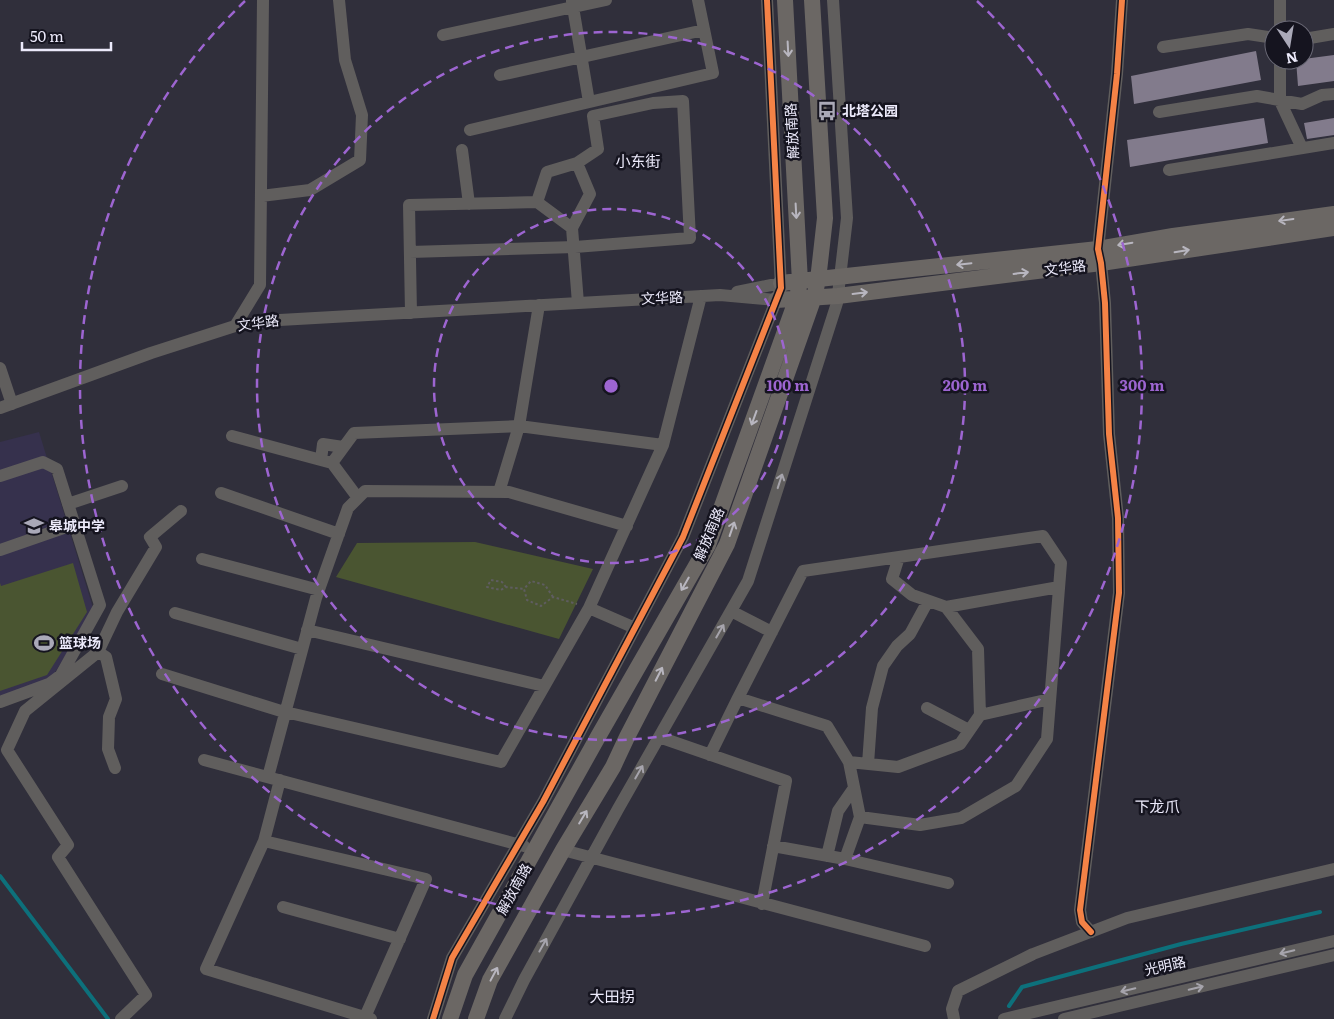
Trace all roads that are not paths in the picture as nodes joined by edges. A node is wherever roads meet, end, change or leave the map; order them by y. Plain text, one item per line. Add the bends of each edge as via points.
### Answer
1 (263, 0) edge
2 (339, 0) edge
3 (571, 0) edge
4 (606, 0) edge
5 (698, 0) edge
6 (767, 0) edge
7 (785, 0) edge
8 (812, 0) edge
9 (833, 0) edge
10 (1122, 0) edge
11 (1280, 0) edge
12 (1280, 20) edge
13 (704, 30) junction
14 (1334, 34) edge
15 (443, 35) dead end
16 (1264, 36) edge
17 (1314, 37) edge
18 (1163, 47) dead end
19 (581, 57) junction
20 (1280, 70) edge
21 (500, 76) dead end
22 (1334, 94) edge
23 (1280, 100) junction
24 (589, 102) junction
25 (1159, 112) dead end
26 (470, 130) dead end
27 (1334, 144) edge
28 (1302, 148) junction
29 (462, 150) dead end
30 (577, 163) junction
31 (1169, 170) dead end
32 (261, 196) junction
33 (537, 202) junction
34 (469, 204) junction
35 (1334, 214) edge
36 (572, 228) junction
37 (1334, 228) edge
38 (575, 246) junction
39 (410, 252) junction
40 (1099, 256) junction
41 (840, 278) junction
42 (818, 280) junction
43 (800, 282) junction
44 (781, 283) junction
45 (720, 295) junction
46 (701, 296) junction
47 (838, 296) junction
48 (814, 297) junction
49 (797, 298) junction
50 (776, 300) junction
51 (578, 303) junction
52 (539, 305) junction
53 (410, 313) junction
54 (235, 326) junction
55 (0, 368) edge
56 (6, 406) edge
57 (519, 426) junction
58 (232, 436) dead end
59 (663, 445) junction
60 (343, 447) junction
61 (326, 461) junction
62 (0, 476) edge
63 (122, 486) dead end
64 (499, 492) junction
65 (221, 493) dead end
66 (358, 498) junction
67 (68, 504) junction
68 (180, 511) dead end
69 (75, 524) junction
70 (626, 526) junction
71 (339, 534) junction
72 (0, 550) edge
73 (899, 557) junction
74 (202, 560) dead end
75 (1059, 587) junction
76 (319, 590) junction
77 (928, 601) junction
78 (946, 607) junction
79 (589, 608) junction
80 (731, 611) junction
81 (175, 613) dead end
82 (635, 628) junction
83 (308, 630) junction
84 (772, 632) junction
85 (302, 649) junction
86 (98, 652) junction
87 (162, 674) dead end
88 (544, 686) junction
89 (738, 698) junction
90 (1050, 699) junction
91 (0, 702) edge
92 (926, 708) dead end
93 (286, 712) junction
94 (980, 715) junction
95 (969, 730) junction
96 (659, 737) junction
97 (4, 752) edge
98 (710, 755) junction
99 (204, 760) dead end
100 (849, 762) junction
101 (868, 764) junction
102 (115, 768) dead end
103 (274, 778) junction
104 (854, 788) junction
105 (860, 816) junction
106 (264, 841) junction
107 (518, 844) junction
108 (773, 846) junction
109 (536, 849) junction
110 (563, 850) junction
111 (827, 856) junction
112 (592, 857) junction
113 (845, 859) junction
114 (1334, 869) edge
115 (948, 883) dead end
116 (762, 904) junction
117 (283, 907) dead end
118 (1091, 932) junction
119 (400, 938) junction
120 (1334, 941) edge
121 (925, 946) dead end
122 (1334, 955) edge
123 (368, 1018) edge
124 (121, 1019) edge
125 (433, 1019) edge
126 (450, 1019) edge
127 (476, 1019) edge
128 (505, 1019) edge
129 (954, 1019) edge
130 (1004, 1019) edge
131 (1064, 1019) edge

1 - 32 street
2 - 32 street via 345,60 362,115 360,160 310,190
3 - 19 street
4 - 15 street
5 - 13 street
6 - 44 street
7 -> 43 main road, 解放南路
8 - 42 main road, 解放南路 via 825,218
9 - 41 street via 847,218
10 - 40 street
11 - 12 street
13 - 19 street
13 - 24 street via 713,73
14 - 17 street
16 - 18 street via 1248,34
19 - 21 street
19 - 24 street
20 - 23 street
22 - 23 street via 1322,95 1302,104
23 - 25 street via 1257,96
23 - 28 street
24 - 26 street
27 - 28 street
28 - 31 street
29 - 34 street
30 - 33 street via 547,172
30 - 36 street via 590,194
30 - 38 street via 598,148 593,116 653,103 683,101 690,238
32 - 54 street via 260,285
33 - 34 street
33 - 36 street
34 - 39 street via 409,205
35 -> 40 main road, 文华路 via 1173,236
36 - 38 street
40 -> 37 main road, 文华路
38 - 39 street
38 - 51 street
39 - 53 street
40 -> 41 main road, 文华路
47 -> 40 main road, 文华路
40 - 118 street via 1105,303 1109,434 1118,518 1119,593 1080,910 1082,922
41 - 42 main road, 文华路
41 - 47 street
42 - 43 main road, 文华路
42 - 48 main road, 解放南路
43 - 44 main road, 文华路
43 - 49 main road, 解放南路
44 - 45 street
44 - 50 street
45 - 46 street, 文华路
45 - 50 street, 文华路
46 - 51 street, 文华路
46 - 59 street
47 - 48 main road, 文华路
80 -> 47 street via 748,580
48 - 49 main road, 文华路
110 -> 48 main road, 解放南路 via 613,767 727,544
49 - 50 main road, 文华路
49 -> 109 main road, 解放南路 via 708,545
50 - 82 street via 683,537
51 - 52 street, 文华路
52 - 53 street, 文华路
52 - 57 street
53 - 54 street, 文华路 via 262,321
54 - 56 street, 文华路
55 - 56 street
57 - 59 street
57 - 60 street via 354,433
57 - 64 street
58 - 61 street
59 - 70 street
60 - 61 street
60 - 61 street via 323,444
61 - 66 street
62 - 67 street via 43,462 57,470
63 - 67 street
64 - 66 street via 365,491
64 - 70 street via 509,492
65 - 71 street
66 - 71 street via 348,508
67 - 69 street
68 - 86 street via 150,538 156,547 117,612
69 - 72 street
69 - 91 street via 100,605 61,675 50,684
70 - 79 street
71 - 76 street
73 - 75 street via 1043,536 1061,563
73 - 77 street via 892,580 912,595
73 - 84 street via 803,571
74 - 76 street
75 - 78 street
75 - 90 street
76 - 83 street
77 - 78 street
77 - 101 street via 910,634 883,666 872,708
78 - 94 street via 978,649
79 - 82 street
79 - 88 street
80 - 84 street
96 -> 80 street
81 - 85 street
82 - 107 street
83 - 85 street
83 - 88 street
84 - 89 street
85 - 93 street
86 - 97 street via 26,711
86 - 102 street via 106,657 116,699 110,717 108,749
87 - 93 street
88 - 93 street via 501,762
89 - 98 street
89 - 100 street via 827,726
90 - 94 street
90 - 105 street via 1047,739 1016,786 960,818 920,825
92 - 95 street
93 - 103 street
94 - 95 street
95 - 101 street via 960,744 898,767
96 - 98 street
112 -> 96 street
97 - 124 street via 68,845 58,857 146,995
98 - 108 street via 786,781
99 - 103 street
100 - 101 street
100 - 104 street
103 - 106 street
103 - 107 street
104 - 105 street
104 - 111 street via 838,811
105 - 113 street
106 - 119 street via 426,879
106 - 123 street via 206,968
107 - 109 street
107 - 125 street via 452,958
108 - 111 street
108 - 116 street
109 - 126 main road, 解放南路 via 465,975
110 - 112 street
127 -> 110 main road, 解放南路 via 490,980
111 - 113 street
112 - 116 street
128 -> 112 street
113 - 115 street
114 - 118 street via 1128,918
116 - 121 street
117 - 119 street
118 - 129 street via 1033,954 958,991 952,1009
119 - 123 street
120 -> 130 street, 光明路
131 -> 122 street, 光明路

